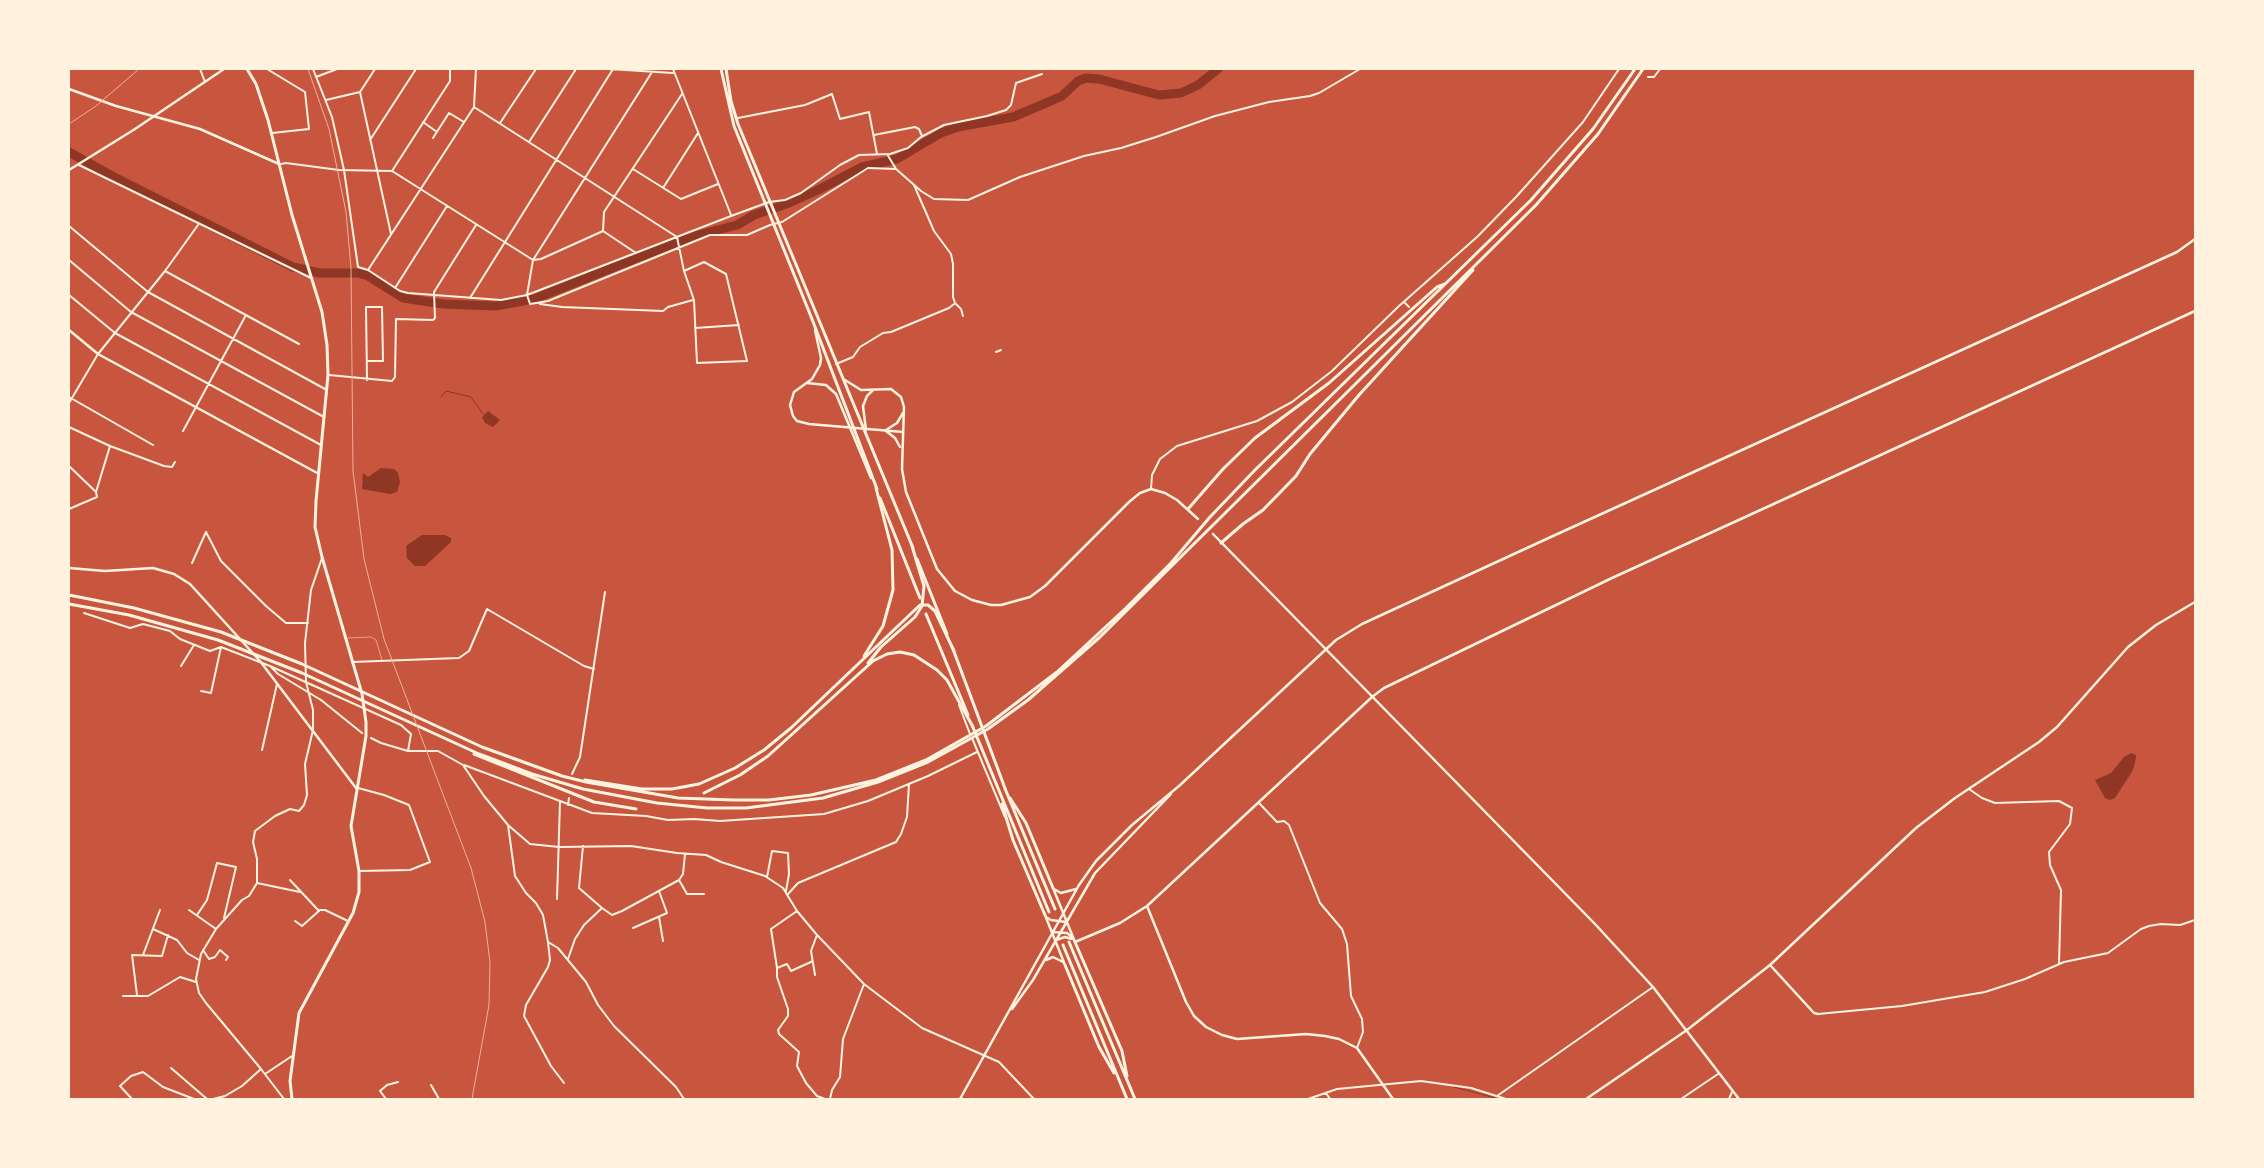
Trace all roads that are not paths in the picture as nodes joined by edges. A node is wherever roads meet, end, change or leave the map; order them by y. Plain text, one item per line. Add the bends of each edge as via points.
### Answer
1 (200, 69) edge
2 (224, 69) edge
3 (249, 69) edge
4 (266, 69) edge
5 (313, 69) edge
6 (337, 69) edge
7 (375, 69) edge
8 (416, 69) edge
9 (450, 69) edge
10 (476, 69) edge
11 (536, 69) edge
12 (576, 69) edge
13 (608, 69) edge
14 (613, 69) edge
15 (673, 69) edge
16 (721, 69) edge
17 (726, 69) edge
18 (1360, 69) edge
19 (1619, 69) edge
20 (1635, 69) edge
21 (1643, 69) edge
22 (1660, 69) edge
23 (652, 72) junction
24 (673, 73) junction
25 (1042, 74) dead end
26 (316, 77) junction
27 (1648, 77) dead end
28 (205, 82) junction
29 (69, 89) edge
30 (360, 92) junction
31 (682, 94) junction
32 (326, 100) junction
33 (474, 107) junction
34 (155, 116) junction
35 (736, 118) junction
36 (423, 122) junction
37 (464, 122) junction
38 (500, 123) junction
39 (437, 132) junction
40 (272, 133) junction
41 (698, 133) junction
42 (873, 136) junction
43 (922, 136) junction
44 (433, 138) dead end
45 (370, 141) junction
46 (529, 142) junction
47 (876, 154) junction
48 (888, 155) junction
49 (557, 160) junction
50 (81, 164) junction
51 (279, 164) junction
52 (896, 168) junction
53 (633, 169) junction
54 (69, 170) edge
55 (344, 170) junction
56 (376, 171) junction
57 (392, 171) junction
58 (586, 179) junction
59 (718, 184) junction
60 (914, 185) junction
61 (663, 188) junction
62 (421, 189) junction
63 (614, 198) junction
64 (770, 203) junction
65 (765, 205) junction
66 (448, 206) junction
67 (732, 216) junction
68 (778, 222) junction
69 (772, 223) junction
70 (198, 224) junction
71 (476, 225) junction
72 (69, 226) edge
73 (603, 231) junction
74 (391, 234) junction
75 (678, 238) junction
76 (2195, 239) edge
77 (505, 244) junction
78 (680, 247) junction
79 (636, 253) junction
80 (1488, 253) junction
81 (69, 260) edge
82 (533, 260) junction
83 (368, 270) junction
84 (165, 271) junction
85 (684, 271) junction
86 (312, 276) junction
87 (1448, 283) junction
88 (395, 288) junction
89 (148, 292) junction
90 (69, 295) edge
91 (433, 296) junction
92 (528, 296) junction
93 (469, 299) junction
94 (694, 300) junction
95 (1404, 302) junction
96 (955, 303) junction
97 (538, 304) junction
98 (1409, 307) dead end
99 (2195, 311) edge
100 (131, 312) junction
101 (246, 315) junction
102 (963, 316) dead end
103 (812, 319) junction
104 (739, 325) junction
105 (695, 328) junction
106 (69, 330) edge
107 (115, 333) junction
108 (233, 338) junction
109 (299, 344) dead end
110 (1002, 350) dead end
111 (996, 352) dead end
112 (98, 354) junction
113 (367, 361) junction
114 (220, 362) junction
115 (837, 366) junction
116 (328, 375) junction
117 (367, 380) junction
118 (208, 384) junction
119 (806, 384) junction
120 (326, 389) junction
121 (873, 390) junction
122 (70, 398) edge
123 (69, 403) edge
124 (196, 408) junction
125 (904, 411) junction
126 (324, 417) junction
127 (69, 427) edge
128 (885, 430) junction
129 (183, 431) dead end
130 (903, 432) junction
131 (153, 445) dead end
132 (321, 445) junction
133 (110, 446) junction
134 (901, 449) junction
135 (875, 456) junction
136 (175, 462) dead end
137 (69, 466) edge
138 (319, 474) junction
139 (876, 488) junction
140 (1151, 489) junction
141 (96, 492) junction
142 (69, 509) edge
143 (1188, 509) junction
144 (1198, 519) dead end
145 (1213, 534) dead end
146 (1221, 543) junction
147 (912, 546) junction
148 (322, 557) junction
149 (192, 562) dead end
150 (69, 568) edge
151 (605, 592) dead end
152 (69, 595) edge
153 (920, 598) dead end
154 (2195, 602) edge
155 (69, 604) edge
156 (923, 604) junction
157 (84, 613) dead end
158 (926, 614) dead end
159 (308, 623) junction
160 (345, 638) junction
161 (194, 645) junction
162 (221, 647) junction
163 (1325, 649) junction
164 (954, 651) junction
165 (260, 661) junction
166 (382, 661) junction
167 (861, 661) junction
168 (352, 662) junction
169 (181, 666) dead end
170 (270, 666) junction
171 (594, 669) junction
172 (863, 670) junction
173 (306, 682) junction
174 (278, 684) junction
175 (201, 691) dead end
176 (308, 692) junction
177 (1372, 697) junction
178 (959, 705) junction
179 (365, 708) junction
180 (973, 727) junction
181 (987, 728) junction
182 (313, 730) junction
183 (362, 733) dead end
184 (370, 738) dead end
185 (969, 739) junction
186 (453, 742) junction
187 (262, 750) dead end
188 (408, 751) junction
189 (977, 752) junction
190 (463, 765) junction
191 (572, 774) dead end
192 (562, 776) junction
193 (909, 784) junction
194 (1179, 786) junction
195 (356, 788) junction
196 (1969, 789) junction
197 (1006, 791) junction
198 (704, 792) dead end
199 (999, 793) junction
200 (569, 798) dead end
201 (560, 802) junction
202 (1259, 803) junction
203 (568, 805) junction
204 (636, 809) dead end
205 (1006, 821) junction
206 (508, 825) junction
207 (583, 846) junction
208 (559, 847) junction
209 (685, 854) junction
210 (359, 870) junction
211 (767, 877) junction
212 (290, 880) dead end
213 (679, 880) junction
214 (257, 883) junction
215 (1053, 888) junction
216 (1077, 888) junction
217 (659, 891) junction
218 (300, 892) junction
219 (787, 892) junction
220 (704, 894) dead end
221 (557, 899) dead end
222 (1147, 906) junction
223 (602, 908) junction
224 (1055, 909) dead end
225 (160, 910) dead end
226 (189, 910) dead end
227 (797, 911) junction
228 (319, 912) junction
229 (1049, 912) dead end
230 (1063, 913) junction
231 (197, 915) junction
232 (1045, 916) junction
233 (659, 917) junction
234 (224, 920) junction
235 (2195, 920) edge
236 (295, 921) dead end
237 (348, 921) junction
238 (1058, 921) junction
239 (1066, 922) junction
240 (633, 928) dead end
241 (153, 929) junction
242 (216, 929) junction
243 (1061, 931) junction
244 (1052, 933) junction
245 (168, 935) junction
246 (818, 935) junction
247 (1056, 940) junction
248 (663, 941) dead end
249 (548, 942) junction
250 (1069, 942) dead end
251 (1075, 942) junction
252 (1063, 945) dead end
253 (203, 950) junction
254 (143, 955) junction
255 (568, 959) junction
256 (199, 960) junction
257 (226, 960) dead end
258 (813, 961) junction
259 (1043, 963) junction
260 (1770, 964) junction
261 (2059, 964) junction
262 (1065, 965) junction
263 (777, 968) junction
264 (815, 975) dead end
265 (196, 982) junction
266 (864, 984) junction
267 (1653, 987) junction
268 (137, 995) junction
269 (123, 996) dead end
270 (1818, 1014) joint
271 (1004, 1020) junction
272 (1687, 1030) junction
273 (1357, 1048) junction
274 (984, 1055) junction
275 (293, 1056) junction
276 (171, 1068) dead end
277 (261, 1069) junction
278 (265, 1074) junction
279 (1718, 1074) junction
280 (398, 1082) dead end
281 (564, 1083) dead end
282 (1129, 1084) junction
283 (431, 1085) dead end
284 (1383, 1085) junction
285 (1122, 1087) junction
286 (1732, 1092) junction
287 (1326, 1093) junction
288 (1496, 1096) junction
289 (132, 1099) edge
290 (194, 1099) edge
291 (207, 1099) edge
292 (213, 1099) edge
293 (284, 1099) edge
294 (292, 1099) edge
295 (386, 1099) edge
296 (439, 1099) edge
297 (684, 1099) edge
298 (825, 1099) edge
299 (830, 1099) edge
300 (960, 1099) edge
301 (1034, 1099) edge
302 (1127, 1099) edge
303 (1135, 1099) edge
304 (1308, 1099) edge
305 (1330, 1099) edge
306 (1393, 1099) edge
307 (1506, 1099) edge
308 (1586, 1099) edge
309 (1681, 1099) edge
310 (1729, 1099) edge
311 (1739, 1099) edge

1 - 28 street
2 - 28 main road
3 - 40 highway
4 - 40 street via 305,92 309,129
5 - 26 street
6 - 26 street
7 - 30 street
8 - 45 street
9 - 36 street via 450,81
10 - 33 street
11 - 38 street
12 - 46 street
13 - 14 street
14 - 23 street
14 - 49 street
15 - 24 street
16 - 65 highway via 732,120
17 - 35 highway
18 - 60 street via 1319,93 1230,111 1020,177 968,200 934,199
19 - 95 street via 1583,122 1516,197 1471,243
20 - 87 highway via 1566,162
21 - 80 highway via 1582,153
22 - 27 street via 1654,77
23 - 24 street
23 - 58 street
24 - 31 street
25 - 43 street via 1016,83 1011,105 1006,110 944,125
26 - 32 street
28 - 34 main road
29 - 34 main road
30 - 32 street
30 - 45 street
31 - 41 street
31 - 53 street
32 - 55 street
33 - 37 street
33 - 38 street
34 - 50 main road
34 - 51 main road via 200,129
35 - 42 street via 805,105 832,94 840,119 868,112
35 - 64 highway
36 - 39 street
36 - 57 street
37 - 39 street via 449,113
37 - 62 street
38 - 46 street
39 - 44 street
40 - 51 highway
41 - 59 street
41 - 61 street
42 - 43 street via 915,126
42 - 47 street
43 - 48 street via 908,148
45 - 56 street
46 - 49 street
47 - 48 street
47 - 64 street via 859,156 840,165 801,194
48 - 52 street
49 - 58 street
49 - 77 street
50 - 54 main road
50 - 70 street
51 - 55 street
51 - 86 highway
52 - 60 street
52 - 68 street via 868,168 814,204
53 - 61 street
53 - 63 street
55 - 56 street
55 - 83 street via 358,268
56 - 57 street
56 - 74 street
57 - 62 street
58 - 63 street
58 - 82 street
59 - 61 street via 681,199
59 - 67 street
60 - 96 street via 934,231 951,254
62 - 66 street
62 - 74 street
63 - 73 street via 604,212
63 - 75 street
64 - 65 street
64 - 68 highway
65 - 67 street
65 - 69 highway
66 - 71 street
66 - 88 street
67 - 75 street
68 - 69 street
68 - 115 highway
69 - 78 street via 747,235 710,235
69 - 103 highway
70 - 84 street
70 - 86 street
71 - 77 street
71 - 91 street
72 - 89 street
73 - 79 street
73 - 82 street
74 - 83 street
75 - 78 street
75 - 79 street
76 - 163 main road via 2177,252 1362,624
77 - 82 street
77 - 93 street
78 - 85 street
78 - 97 street
79 - 92 street
80 - 146 highway via 1359,395 1296,476 1263,510
80 - 181 highway via 1100,637 1034,695
81 - 100 street
82 - 92 street
83 - 88 street
84 - 89 street
84 - 101 street
85 - 94 street
85 - 104 street via 704,262 726,274
86 - 116 highway via 326,334
87 - 143 highway via 1437,287 1329,382 1255,438
87 - 181 highway via 1255,470 1171,564 1126,608 1057,672
88 - 91 street via 408,294
89 - 100 street
89 - 108 street
90 - 107 street
91 - 93 street
91 - 117 street via 433,320 396,319 395,377 392,381
92 - 93 street via 501,300
92 - 97 street via 530,304
94 - 97 street via 663,311
94 - 105 street
95 - 98 street
95 - 140 street via 1332,371 1292,402 1257,421 1177,446 1160,459 1152,476
96 - 102 street
96 - 115 street via 882,333
99 - 177 main road via 1612,578 1384,688
100 - 107 street
100 - 114 street
101 - 108 street
101 - 109 street
103 - 119 main road via 821,358 818,371
103 - 139 highway
104 - 105 street
104 - 105 street via 747,362 697,363
106 - 112 main road
107 - 112 street
107 - 118 street
108 - 114 street
108 - 120 street
110 - 111 street
112 - 122 street
112 - 124 main road
113 - 113 street via 366,307 382,307 383,360
113 - 117 street
114 - 118 street
114 - 126 street
115 - 121 main road via 853,387
115 - 135 highway
116 - 117 street
116 - 120 highway
118 - 124 street
118 - 132 street
119 - 128 main road via 795,391 790,409 802,423
119 - 139 main road via 826,385 836,394
120 - 126 highway
121 - 125 main road via 885,388 897,392 904,403
121 - 135 main road via 864,401 862,412
122 - 123 street
122 - 131 street
124 - 129 street
124 - 138 main road
125 - 128 main road via 897,423
125 - 130 main road
126 - 132 highway
127 - 133 street
128 - 130 main road
128 - 134 main road
130 - 134 main road
132 - 138 highway
133 - 136 street via 164,466 172,467
133 - 141 street
134 - 140 main road via 906,492 937,569 955,591 991,605 1020,601 1038,592 1129,502
135 - 147 highway
137 - 141 street
138 - 148 highway via 315,527
139 - 153 highway
139 - 167 highway via 892,550 893,590 882,626
140 - 143 main road via 1165,493
141 - 142 street via 97,497
143 - 144 main road
145 - 146 main road
146 - 163 main road
147 - 156 highway via 924,586
147 - 164 highway
148 - 159 street via 311,590
148 - 160 highway
149 - 159 street via 206,532 221,561 266,606 286,622
150 - 165 main road via 105,572 153,568 174,574 198,592
151 - 171 street
152 - 192 highway via 134,608 220,632 302,664 482,747
154 - 196 main road via 2156,625 2128,647 2057,727 2039,742
155 - 186 highway via 129,615 218,640 302,673
156 - 164 highway via 935,611
156 - 167 highway via 917,606
156 - 172 highway via 915,617 882,647
157 - 161 street via 130,628 143,624 170,631
158 - 180 highway
159 - 173 street via 304,659
160 - 166 lane via 369,636 376,640
160 - 168 highway
161 - 162 street via 210,651
161 - 169 street
162 - 165 street
162 - 175 street via 211,693
163 - 177 main road
163 - 194 main road
164 - 197 highway
165 - 170 street
165 - 174 main road
166 - 168 street
166 - 171 street via 459,658 469,651 487,609
167 - 192 highway via 764,750 714,778 685,787 657,790
168 - 179 highway
170 - 173 street
170 - 176 street
171 - 191 street via 580,757
172 - 178 highway via 880,656 900,652 914,655 947,680
172 - 198 highway via 768,756 734,778
173 - 176 street
173 - 179 street
174 - 182 main road
174 - 187 street
176 - 182 street via 313,710
176 - 183 street
177 - 202 main road
177 - 267 main road
178 - 180 highway
178 - 189 street
179 - 188 street via 407,728 411,734
179 - 195 highway via 366,736
180 - 199 highway
181 - 185 highway
182 - 195 main road
182 - 214 street via 305,764 307,795 304,805 299,811 290,809 275,816 255,832
184 - 188 street
185 - 186 highway via 904,773 859,789 802,802 746,808 677,806 583,789 524,771
185 - 192 highway via 876,780 788,798 678,798 610,788
186 - 204 highway via 493,763 581,798 607,806
188 - 190 street via 438,751
189 - 193 street
189 - 205 street
190 - 201 street
190 - 206 street
193 - 203 street via 824,814 782,818 668,820 592,813
193 - 219 street via 907,817 896,842 798,883
194 - 216 main road via 1102,854
194 - 239 main road via 1101,866
195 - 210 highway via 351,826
195 - 210 street via 409,805 430,862 410,870
196 - 260 main road via 1916,828
196 - 261 street via 1995,802 2060,801 2072,808 2070,824 2049,852 2050,865 2061,890
197 - 215 highway via 1026,823
197 - 224 highway
199 - 205 highway
199 - 229 highway
200 - 203 street
201 - 203 street
201 - 208 street
202 - 222 main road
202 - 273 street via 1277,822 1284,821 1289,825 1320,903 1342,929 1347,944 1352,996 1362,1019 1363,1032
205 - 232 highway
206 - 208 street via 530,844
206 - 249 street via 515,876 543,915
207 - 208 street
207 - 209 street via 631,846
207 - 223 street via 579,888
208 - 221 street
209 - 211 street via 706,854
209 - 213 street via 683,874
210 - 237 highway via 359,892
211 - 219 street
211 - 219 street via 772,851 788,853
212 - 218 street
213 - 217 street
213 - 220 street via 687,894
214 - 218 street
214 - 234 street via 249,896
215 - 216 main road via 1061,893
215 - 230 main road
216 - 230 main road
217 - 223 street via 612,915
217 - 233 street via 666,913
218 - 228 street
219 - 227 street
222 - 251 main road via 1120,923
222 - 273 main road via 1186,1002 1206,1027 1237,1039 1306,1034 1325,1036
223 - 255 street via 584,925
225 - 241 street
226 - 231 street
227 - 246 street
227 - 263 street via 771,929
228 - 236 street via 302,926
228 - 237 street via 324,910
230 - 238 main road
230 - 239 main road
231 - 234 street via 207,900 217,863 236,867
231 - 242 street
232 - 238 main road
232 - 244 main road
233 - 240 street
233 - 248 street
234 - 242 street
235 - 261 street via 2180,925 2149,926 2108,953
237 - 275 highway via 299,1013
238 - 239 main road
238 - 244 main road
239 - 243 main road
239 - 251 main road
241 - 245 street
241 - 254 street
242 - 253 street
243 - 244 main road
243 - 247 main road
243 - 251 main road
244 - 247 main road
244 - 271 main road
245 - 254 street via 162,956
245 - 256 street
246 - 258 street via 811,952
246 - 266 street
247 - 251 main road via 1065,937
247 - 259 main road
247 - 262 main road
249 - 255 street
249 - 281 street via 548,967 526,1005 524,1016
250 - 282 highway
251 - 282 highway via 1122,1051
252 - 285 highway
253 - 256 street
253 - 257 street via 209,959 220,950 228,956
254 - 268 street via 132,955
255 - 297 street via 614,1026
256 - 265 street
258 - 263 street via 791,971 787,964
258 - 264 street
259 - 262 main road via 1054,957
259 - 271 main road
260 - 270 main road
260 - 272 main road
261 - 270 street via 1985,992 1902,1006
262 - 285 highway via 1099,1047
263 - 298 street via 777,978 788,1009 779,1034 799,1052 798,1066 806,1083 817,1096
265 - 268 street via 180,977 148,996
265 - 277 street via 199,994
266 - 274 street via 927,1031
266 - 299 street via 843,1039 840,1076
267 - 272 main road
267 - 288 street
268 - 269 street
271 - 274 main road
272 - 279 main road
272 - 308 main road
273 - 284 main road
274 - 300 main road
274 - 301 street via 999,1062
275 - 278 street
275 - 294 highway
276 - 291 street
277 - 278 street
277 - 292 street via 242,1086
278 - 293 street
279 - 286 main road
279 - 309 street
280 - 295 street via 380,1091
282 - 303 highway
283 - 296 street
284 - 287 street
284 - 288 street via 1421,1080 1442,1082
284 - 306 main road
285 - 302 highway
286 - 310 street
286 - 311 main road
287 - 304 street
287 - 305 street
288 - 307 street
289 - 290 street via 120,1086 131,1076 143,1072 163,1087

